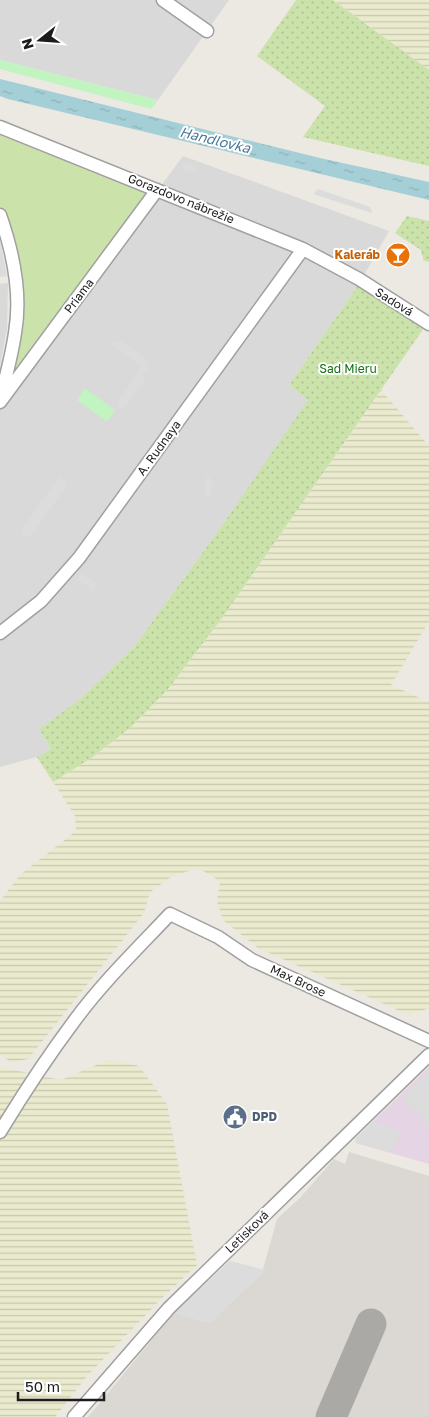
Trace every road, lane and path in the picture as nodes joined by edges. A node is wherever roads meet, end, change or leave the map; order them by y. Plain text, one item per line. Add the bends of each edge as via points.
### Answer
1 (163, 0) edge
2 (206, 31) dead end
3 (0, 127) edge
4 (157, 190) junction
5 (0, 214) edge
6 (304, 249) junction
7 (359, 279) joint
8 (429, 324) edge
9 (0, 402) edge
10 (0, 633) edge
11 (429, 1041) edge
12 (429, 1055) edge
13 (0, 1132) edge
14 (74, 1417) edge

1 - 2 street
3 - 4 street, Gorazdovo nábrežie
4 - 6 street, Gorazdovo nábrežie
4 - 9 street, Priama
5 - 9 street via 16,279 18,303 16,331
6 - 7 street, Gorazdovo nábrežie
6 - 10 street, A. Rudnaya via 79,558 41,601
7 - 8 street, Sadová
11 - 13 street, Max Brose via 252,960 218,937 170,914 75,1020
12 - 14 street, Letisková via 169,1308

